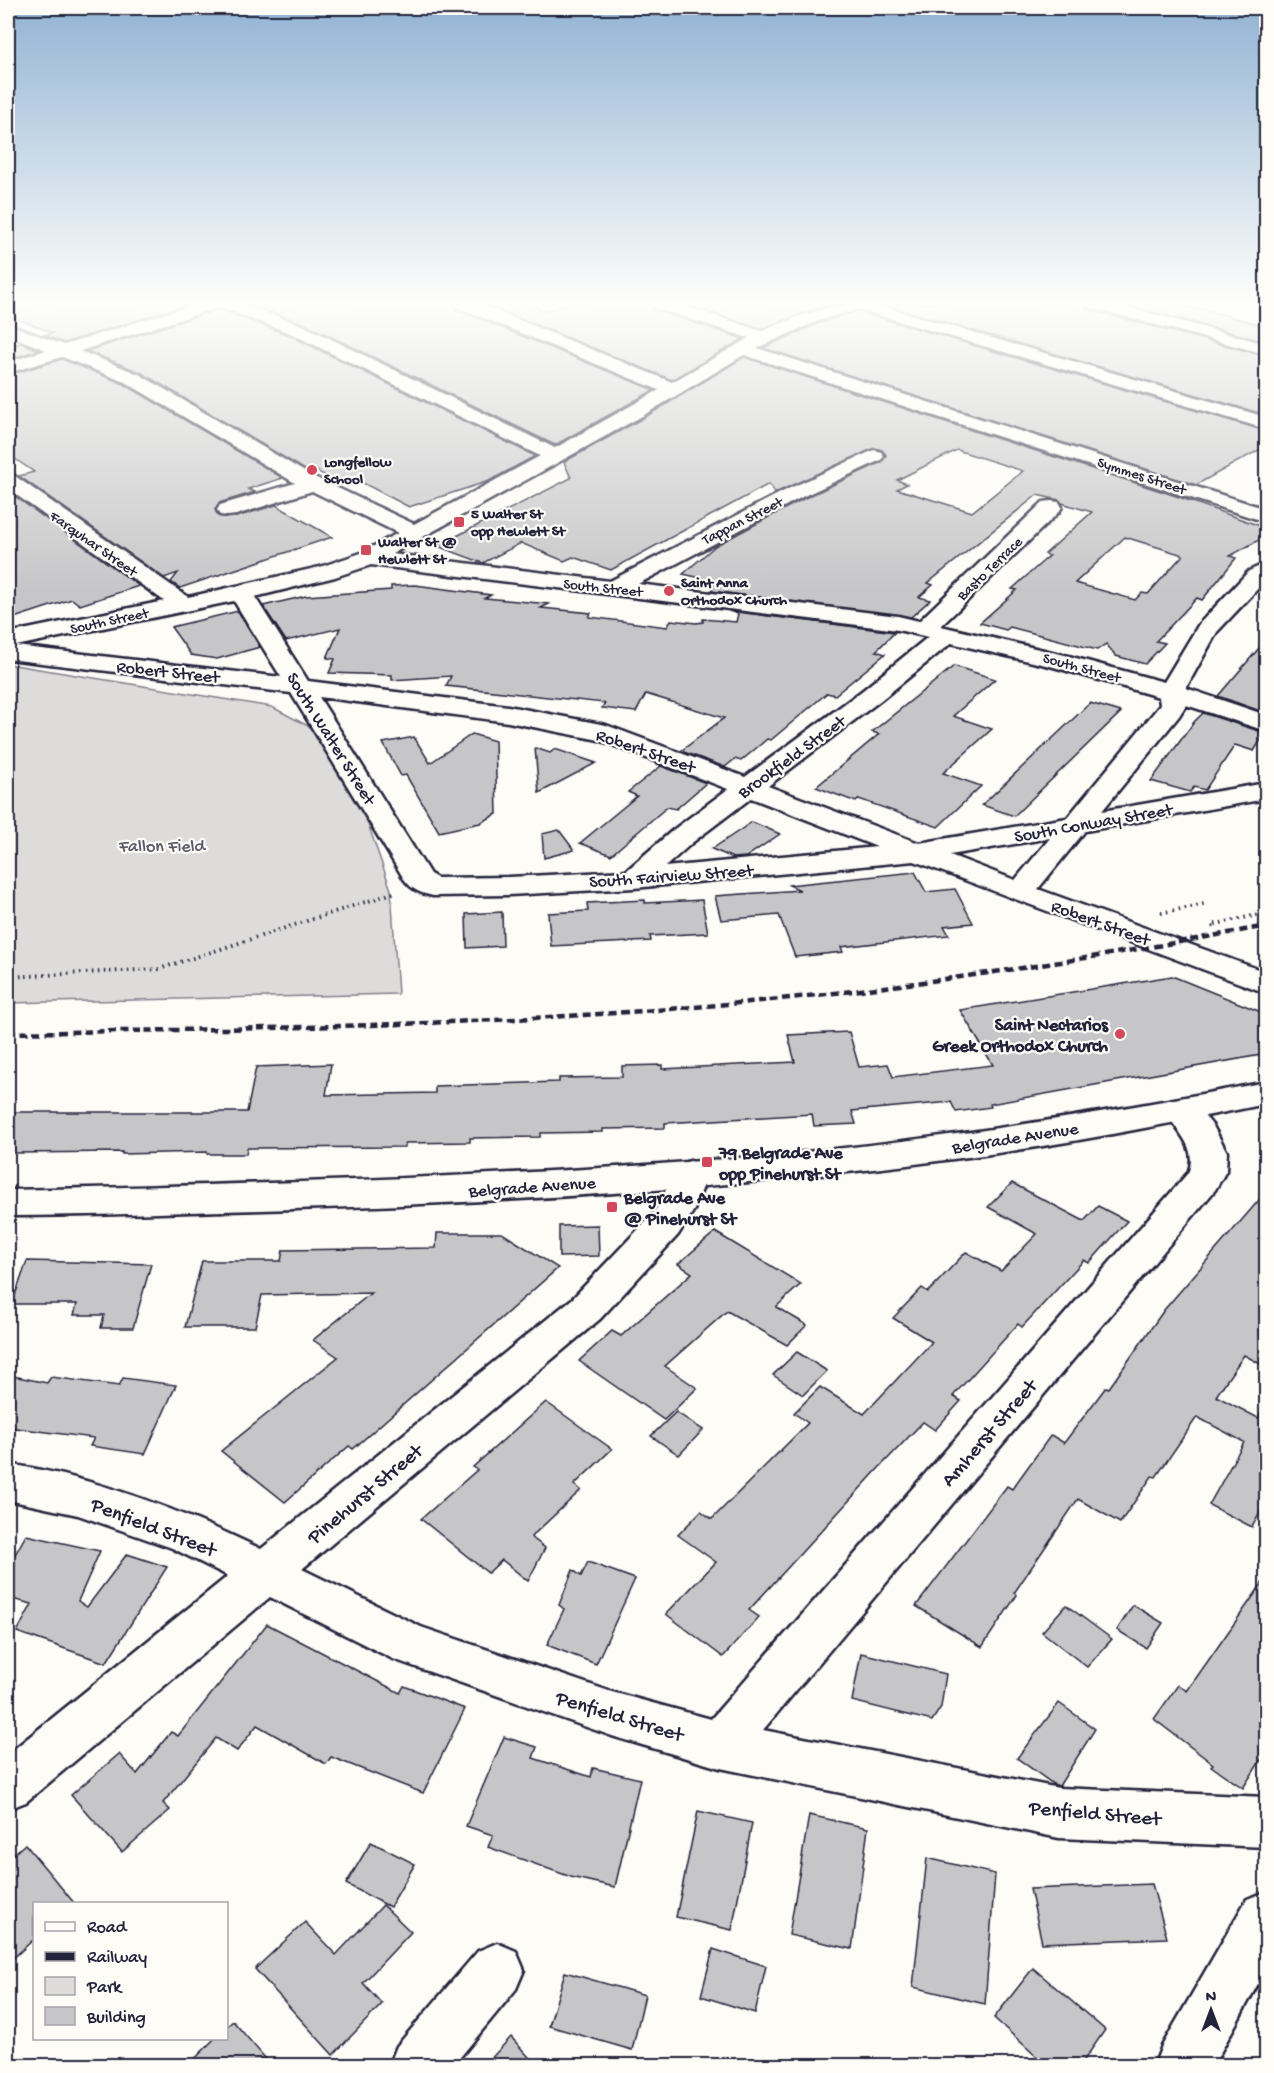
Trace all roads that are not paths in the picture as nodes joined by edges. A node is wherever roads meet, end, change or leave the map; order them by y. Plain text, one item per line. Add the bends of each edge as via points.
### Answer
1 (169, 400) edge
2 (441, 400) edge
3 (653, 400) edge
4 (904, 400) edge
5 (1187, 400) edge
6 (1266, 423) edge
7 (556, 456) junction
8 (873, 456) dead end
9 (8, 480) edge
10 (313, 484) junction
11 (1051, 507) dead end
12 (228, 510) dead end
13 (1266, 516) edge
14 (413, 532) junction
15 (369, 558) junction
16 (1266, 570) edge
17 (613, 588) junction
18 (241, 593) junction
19 (183, 604) junction
20 (118, 618) junction
21 (937, 631) junction
22 (18, 638) edge
23 (8, 652) edge
24 (134, 661) junction
25 (176, 671) junction
26 (300, 687) junction
27 (1171, 692) junction
28 (1266, 723) edge
29 (746, 788) junction
30 (1266, 791) edge
31 (1077, 825) junction
32 (919, 852) junction
33 (634, 879) junction
34 (423, 883) joint
35 (1020, 892) junction
36 (1262, 984) edge
37 (1266, 1093) edge
38 (1181, 1110) junction
39 (690, 1174) junction
40 (8, 1203) edge
41 (8, 1482) edge
42 (268, 1573) junction
43 (720, 1745) junction
44 (8, 1785) edge
45 (1266, 1822) edge
46 (1266, 1918) edge
47 (497, 1970) dead end
48 (417, 2066) edge
49 (1182, 2066) edge

1 - 10 street
2 - 7 street
3 - 7 street
4 - 13 street, Symmes Street
5 - 6 street
7 - 14 street
8 - 17 street, Tappan Street
9 - 19 street, Farquhar Street
10 - 12 street
10 - 14 street
11 - 21 street, Basto Terrace
14 - 15 street
15 - 17 street, South Street
15 - 18 street, South Street
16 - 27 street via 1207,629
17 - 21 street, South Street
18 - 19 street, South Street
18 - 26 street, South Walter Street
19 - 20 street, South Street
20 - 22 street, South Street
20 - 24 street via 97,642 105,650
21 - 27 street, South Street
21 - 29 street, Brookfield Street via 872,695
22 - 24 street, Robert Street
23 - 25 street, Robert Street
24 - 25 street
25 - 26 street, Robert Street
26 - 29 street, Robert Street via 508,714 606,733
26 - 34 street, South Walter Street
27 - 28 street, South Street
27 - 31 street via 1170,711
29 - 32 street, Robert Street
29 - 33 street, Brookfield Street
30 - 31 street, South Conway Street
31 - 32 street, South Conway Street
31 - 35 street
32 - 33 street, South Fairview Street
32 - 35 street, Robert Street
33 - 34 street, South Fairview Street via 493,886 437,887
35 - 36 street, Robert Street
37 - 38 street, Belgrade Avenue
38 - 39 street, Belgrade Avenue via 939,1149
38 - 43 street, Amherst Street via 1209,1151 1210,1170
39 - 40 street, Belgrade Avenue via 416,1193
39 - 42 street, Pinehurst Street via 676,1210 665,1225 586,1309
41 - 42 street, Penfield Street via 78,1497 188,1534
42 - 43 street, Penfield Street via 409,1644 612,1714
42 - 44 street, Pinehurst Street
43 - 45 street, Penfield Street via 1059,1813
46 - 49 street
47 - 48 street

